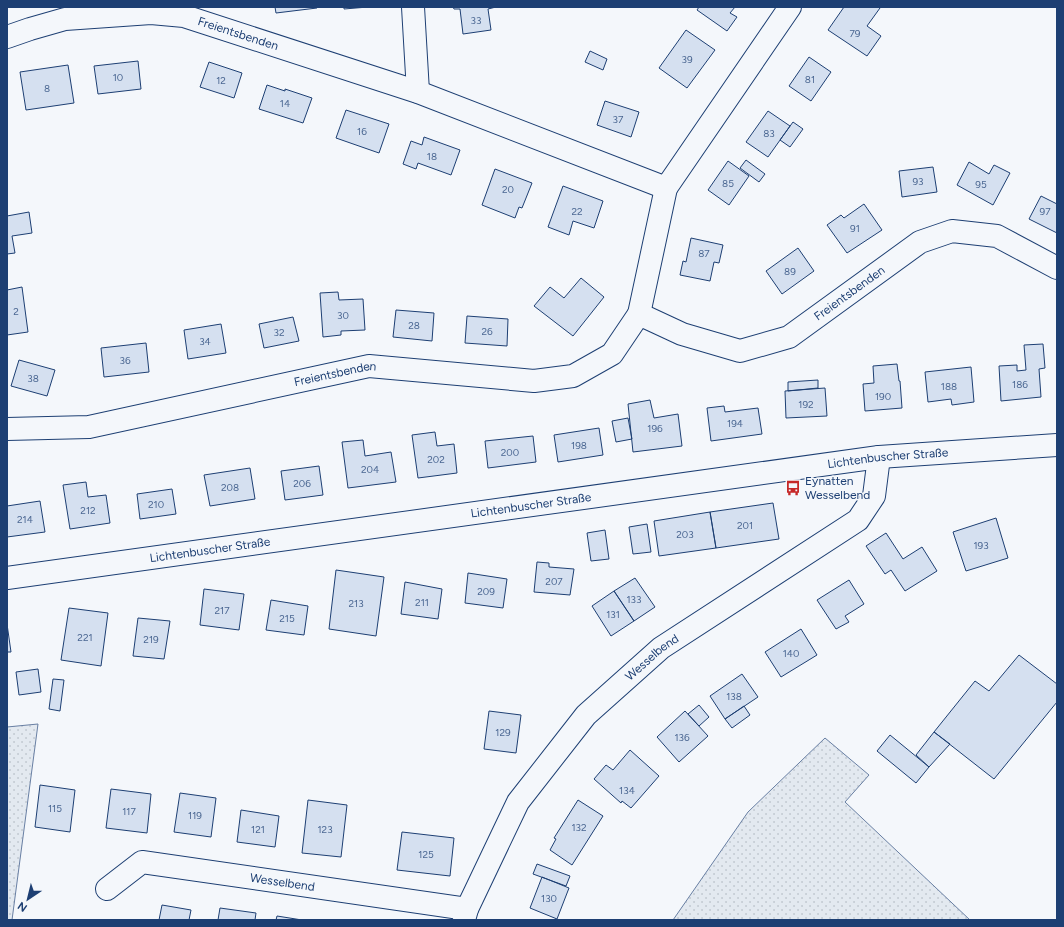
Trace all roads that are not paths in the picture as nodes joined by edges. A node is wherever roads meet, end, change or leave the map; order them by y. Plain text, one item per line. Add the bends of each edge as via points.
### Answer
1 (413, 7) edge
2 (790, 7) edge
3 (7, 37) edge
4 (418, 92) junction
5 (666, 188) junction
6 (1057, 268) edge
7 (639, 314) junction
8 (7, 429) edge
9 (1057, 445) edge
10 (879, 457) junction
11 (7, 578) edge
12 (107, 889) dead end
13 (466, 914) edge

1 - 4 street
2 - 5 street, Freientsbenden
3 - 4 street, Freientsbenden via 65,19 151,13 184,16
4 - 5 street, Freientsbenden
5 - 7 street, Freientsbenden
6 - 7 street, Freientsbenden via 997,236 952,231 920,242 789,337 740,351 682,334
7 - 8 street, Freientsbenden via 612,354 574,376 534,382 369,366 89,427
9 - 10 street, Lichtenbuscher Straße
10 - 11 street, Lichtenbuscher Straße
10 - 13 street, Wesselbend via 874,496 858,520 661,648 586,715 518,802
12 - 13 street, Wesselbend via 142,862

